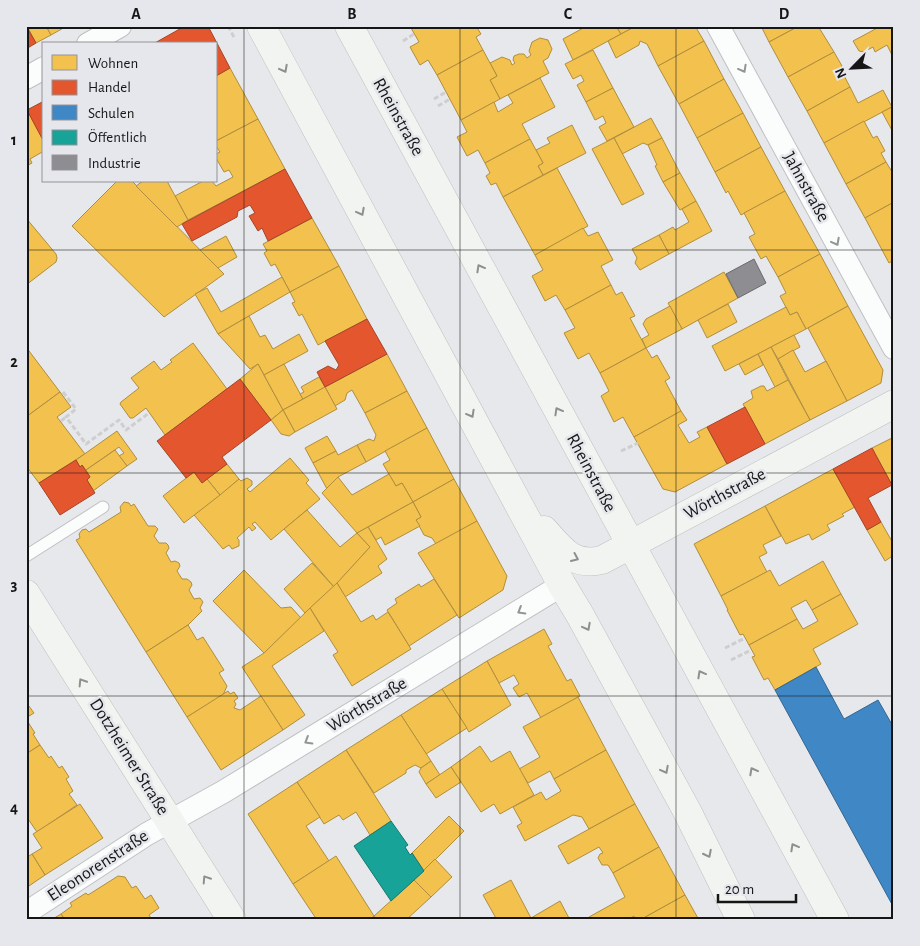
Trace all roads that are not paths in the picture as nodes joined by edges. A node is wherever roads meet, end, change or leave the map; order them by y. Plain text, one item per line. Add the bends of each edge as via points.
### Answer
1 (120, 26) edge
2 (261, 26) edge
3 (718, 26) edge
4 (350, 29) edge
5 (92, 42) edge
6 (42, 69) edge
7 (26, 78) edge
8 (894, 348) edge
9 (894, 404) edge
10 (517, 499) junction
11 (103, 507) dead end
12 (631, 546) junction
13 (26, 556) edge
14 (562, 585) junction
15 (27, 599) edge
16 (170, 821) junction
17 (26, 912) edge
18 (232, 920) edge
19 (741, 920) edge
20 (835, 920) edge

1 - 5 street
2 -> 10 main road
3 -> 8 street, Jahnstraße
12 -> 4 main road, Rheinstraße
6 - 7 street
9 - 12 main road, Wörthstraße
10 -> 12 main road, Wörthstraße via 562,550 576,560 602,560
10 - 14 main road
11 - 13 lane
20 -> 12 main road, Rheinstraße
14 -> 16 street, Wörthstraße via 224,792
14 -> 19 main road via 687,811
16 -> 15 main road, Dotzheimer Straße
16 - 17 street, Eleonorenstraße
18 -> 16 main road, Dotzheimer Straße

